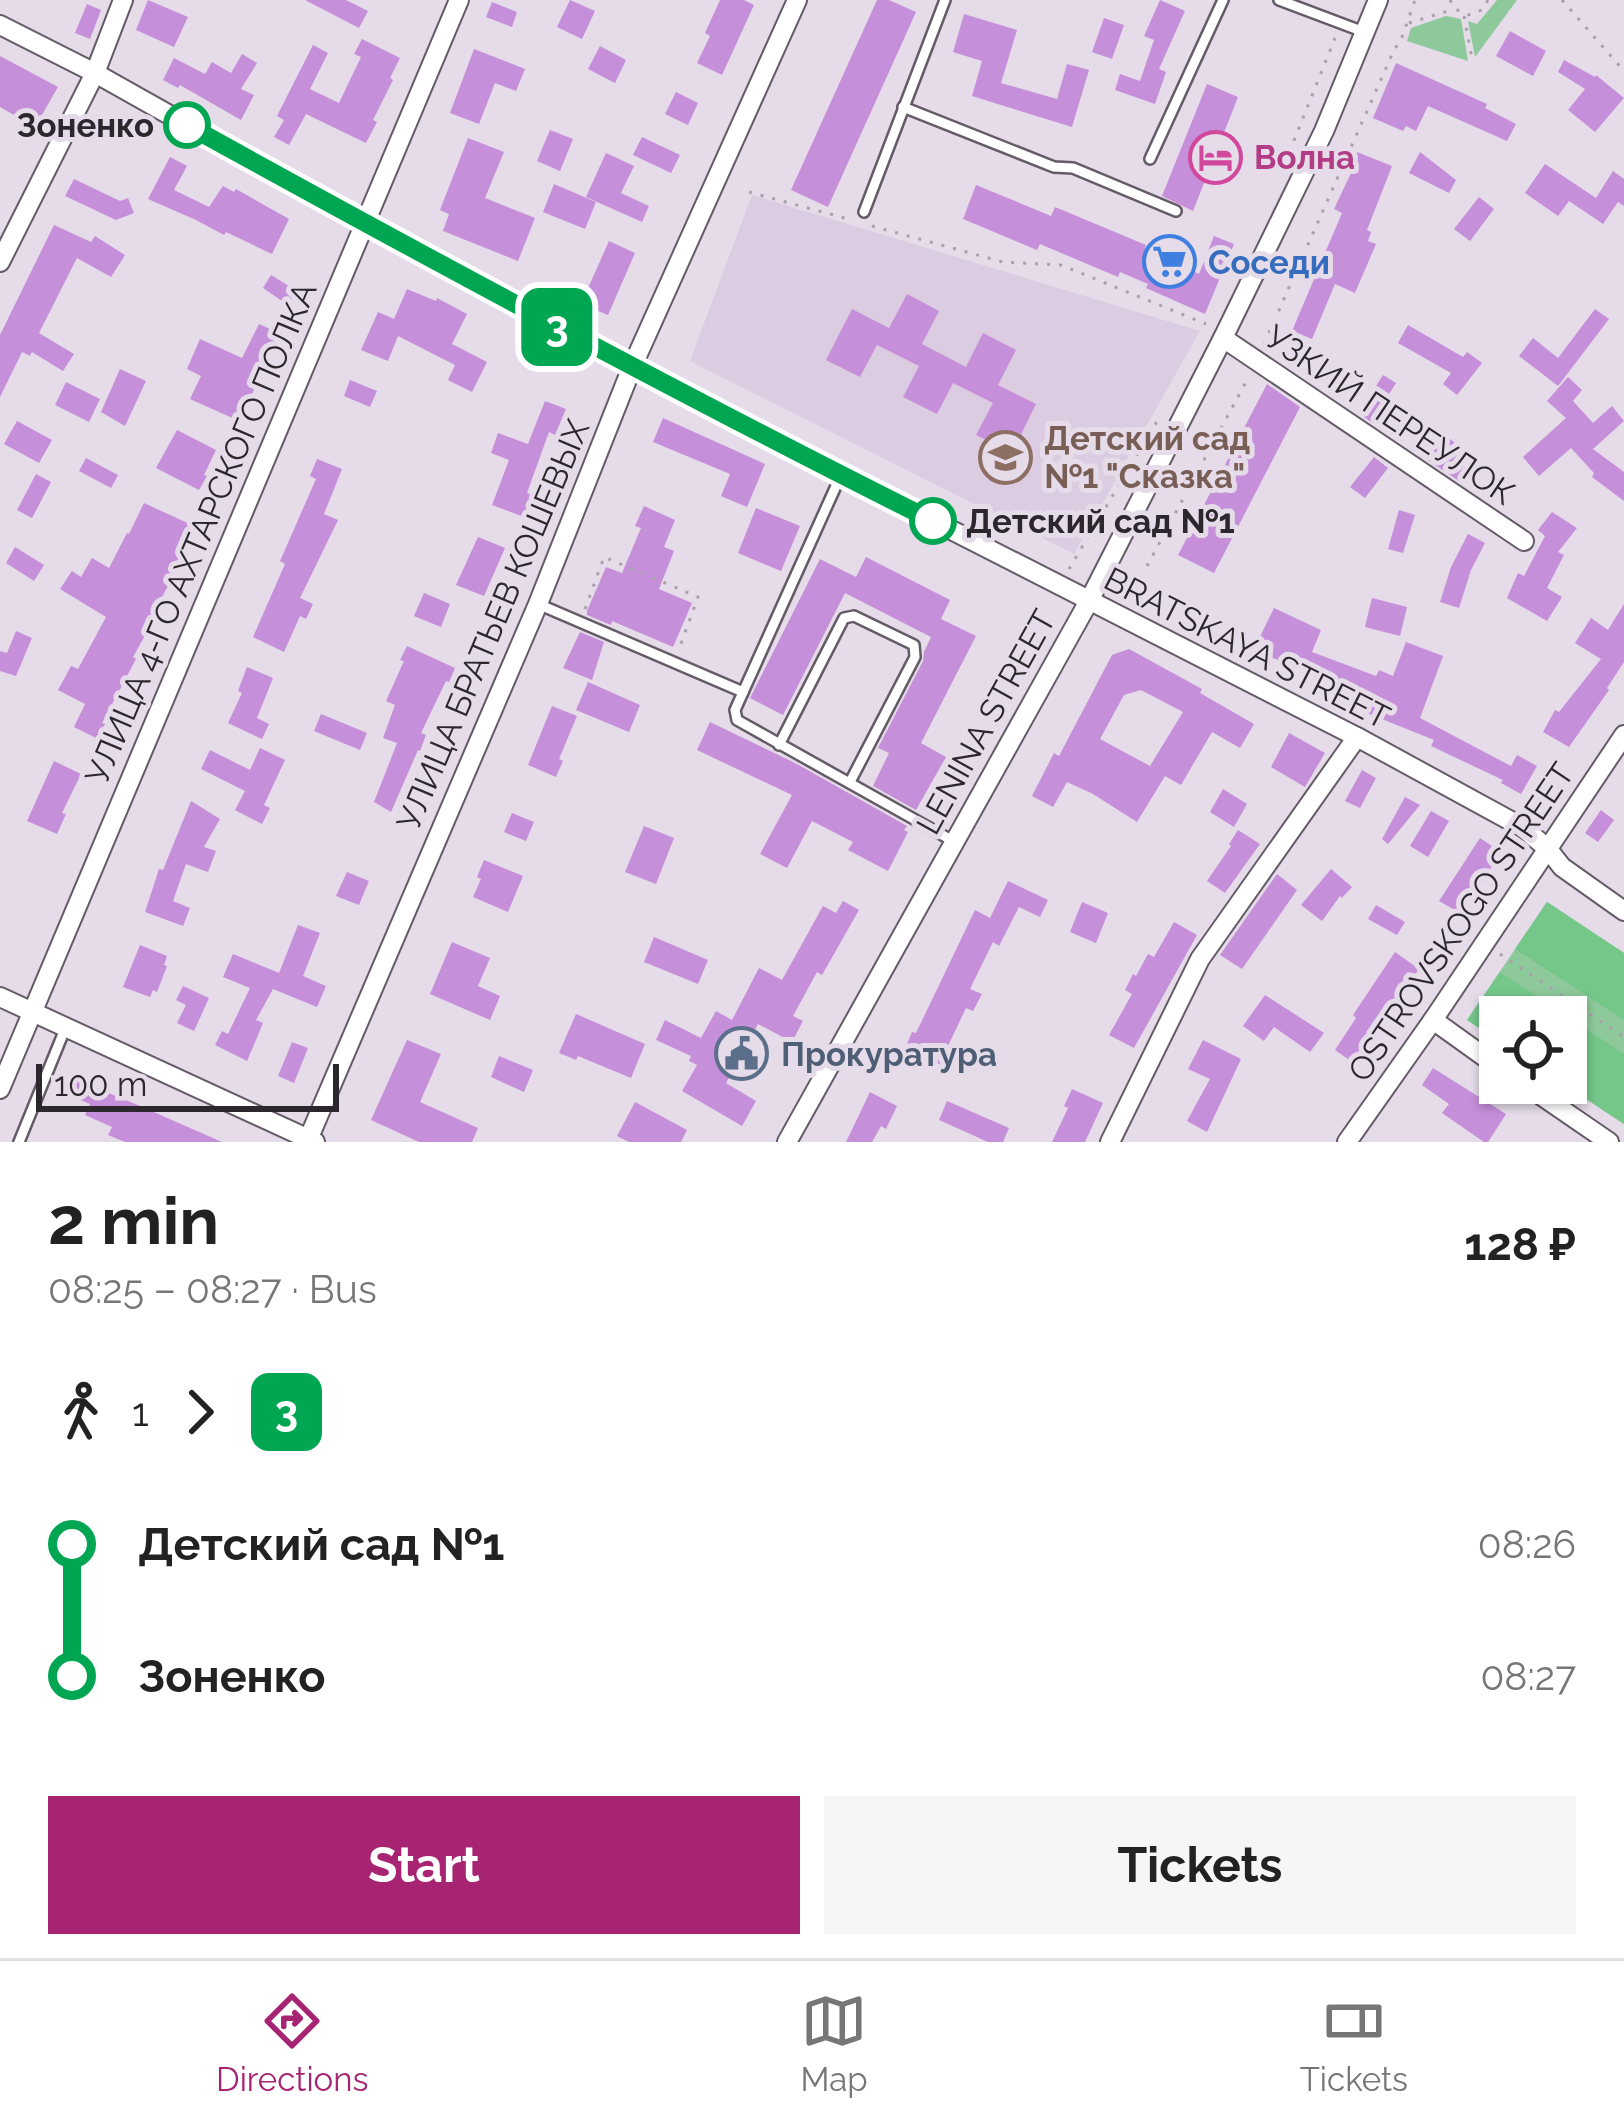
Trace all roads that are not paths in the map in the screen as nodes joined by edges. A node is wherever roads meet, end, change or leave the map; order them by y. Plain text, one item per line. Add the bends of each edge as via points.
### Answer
1 (123, 0) edge
2 (459, 0) edge
3 (796, 0) edge
4 (945, 0) edge
5 (1223, 0) edge
6 (1280, 0) edge
7 (1378, 0) edge
8 (0, 25) edge
9 (1366, 32) junction
10 (95, 73) junction
11 (903, 106) junction
12 (1150, 159) dead end
13 (1176, 211) dead end
14 (864, 212) dead end
15 (363, 224) junction
16 (0, 262) edge
17 (1217, 332) junction
18 (632, 367) junction
19 (841, 475) junction
20 (1524, 541) dead end
21 (1089, 601) junction
22 (538, 604) junction
23 (743, 692) junction
24 (1624, 735) edge
25 (1357, 737) junction
26 (778, 745) junction
27 (850, 782) junction
28 (954, 842) junction
29 (1547, 848) junction
30 (1624, 911) edge
31 (0, 997) edge
32 (32, 1012) junction
33 (1432, 1020) junction
34 (65, 1028) junction
35 (1479, 1053) edge
36 (0, 1089) edge
37 (1553, 1104) edge
38 (310, 1141) edge
39 (19, 1142) edge
40 (787, 1142) edge
41 (1109, 1142) edge
42 (1347, 1142) edge
43 (1609, 1142) edge

1 - 10 street
2 - 15 street, УЛИЦА 4-ГО АХТАРСКОГО ПОЛКА
3 - 18 street, УЛИЦА БРАТЬЕВ КОШЕВЫХ
4 - 11 lane
5 - 12 lane
6 - 9 lane
7 - 9 street, LENINA STREET
8 - 10 street, BRATSKAYA STREET
9 - 17 street, LENINA STREET via 1324,131
10 - 15 street, BRATSKAYA STREET
10 - 16 street
11 - 13 lane
11 - 14 lane
15 - 18 street, BRATSKAYA STREET
15 - 32 street, УЛИЦА 4-ГО АХТАРСКОГО ПОЛКА
17 - 20 street, УЗКИЙ ПЕРЕУЛОК
17 - 21 street, LENINA STREET
18 - 19 street, BRATSKAYA STREET
18 - 22 street, УЛИЦА БРАТЬЕВ КОШЕВЫХ
19 - 21 street, BRATSKAYA STREET
19 - 23 lane
21 - 25 street, BRATSKAYA STREET
21 - 28 street, LENINA STREET
22 - 23 lane
22 - 38 street, УЛИЦА БРАТЬЕВ КОШЕВЫХ
23 - 26 lane via 737,720
24 - 29 street, OSTROVSKOGO STREET
25 - 29 street, BRATSKAYA STREET
25 - 41 street via 1200,959
26 - 27 lane
26 - 27 lane via 844,618 914,645
27 - 28 lane
28 - 40 street, LENINA STREET
29 - 30 street, BRATSKAYA STREET
29 - 33 street, OSTROVSKOGO STREET
31 - 32 street
32 - 34 street
32 - 36 street, УЛИЦА 4-ГО АХТАРСКОГО ПОЛКА
33 - 35 street
33 - 42 street, OSTROVSKOGO STREET
34 - 38 street
34 - 39 lane
37 - 43 street

